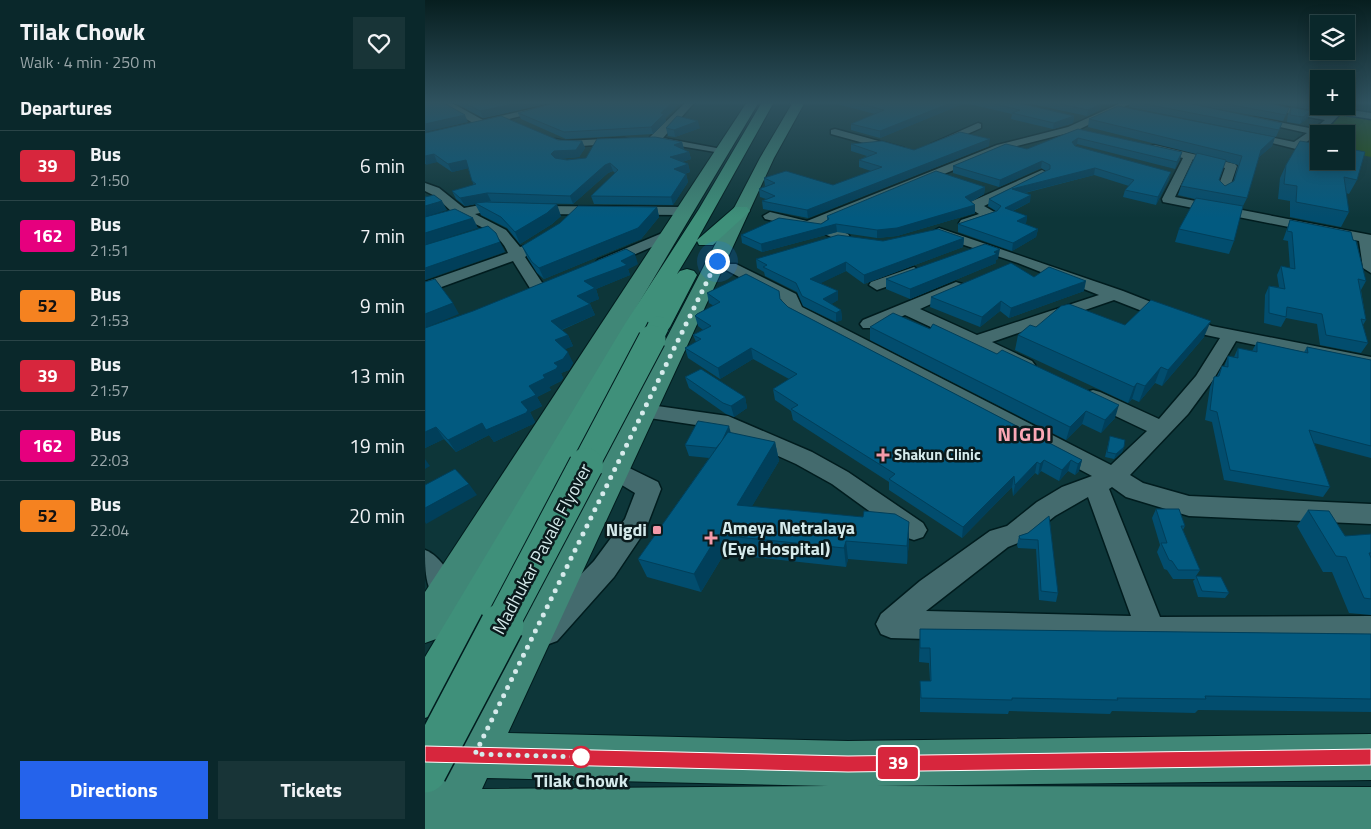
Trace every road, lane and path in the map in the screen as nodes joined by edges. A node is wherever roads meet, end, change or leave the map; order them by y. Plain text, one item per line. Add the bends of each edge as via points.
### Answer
1 (555, 141) edge
2 (644, 141) edge
3 (666, 141) edge
4 (730, 141) edge
5 (757, 141) edge
6 (765, 141) edge
7 (777, 141) edge
8 (869, 141) edge
9 (944, 141) edge
10 (1023, 141) edge
11 (1271, 141) edge
12 (1304, 141) edge
13 (1141, 145) edge
14 (927, 148) edge
15 (723, 152) junction
16 (913, 152) edge
17 (1225, 152) edge
18 (1189, 156) junction
19 (1212, 161) junction
20 (935, 173) junction
21 (1042, 174) edge
22 (953, 179) edge
23 (427, 186) edge
24 (980, 187) edge
25 (1223, 190) edge
26 (998, 193) junction
27 (593, 197) edge
28 (579, 210) junction
29 (736, 211) junction
30 (461, 212) junction
31 (425, 223) edge
32 (565, 223) edge
33 (808, 224) junction
34 (495, 229) junction
35 (687, 232) junction
36 (939, 232) junction
37 (478, 235) edge
38 (922, 236) edge
39 (1368, 238) edge
40 (543, 240) edge
41 (819, 242) edge
42 (983, 247) junction
43 (516, 255) junction
44 (957, 257) edge
45 (1023, 260) junction
46 (930, 266) edge
47 (592, 267) edge
48 (730, 267) junction
49 (1371, 268) edge
50 (996, 270) edge
51 (972, 280) edge
52 (557, 282) edge
53 (877, 285) dead end
54 (425, 288) edge
55 (539, 290) junction
56 (1117, 294) junction
57 (522, 297) edge
58 (905, 308) junction
59 (869, 324) dead end
60 (647, 327) junction
61 (1231, 335) junction
62 (976, 342) junction
63 (1371, 363) edge
64 (1038, 371) edge
65 (1073, 387) edge
66 (643, 411) junction
67 (1162, 429) junction
68 (615, 470) junction
69 (1105, 482) junction
70 (1371, 514) edge
71 (914, 530) dead end
72 (425, 562) edge
73 (445, 592) junction
74 (425, 625) edge
75 (1371, 630) edge
76 (1151, 631) junction
77 (523, 654) junction
78 (425, 697) edge
79 (425, 754) edge
80 (475, 754) junction
81 (1371, 757) edge
82 (425, 771) edge
83 (1371, 811) edge
84 (436, 818) edge

1 - 2 street via 593,147
3 - 15 street
4 - 15 main road
5 - 29 highway
6 - 29 highway
7 - 29 main road
8 - 16 street
9 - 14 street
10 - 20 street via 1001,146
11 - 12 street via 1296,146
13 - 18 street
15 - 35 main road
17 - 19 street
18 - 19 street
18 - 39 street via 1174,175 1168,199
19 - 25 street via 1231,166
20 - 22 street
20 - 33 street
21 - 26 street
23 - 30 street
24 - 26 street
26 - 36 street via 973,206 991,214
27 - 28 street
28 - 30 street via 499,207
28 - 32 street
28 - 35 street
29 - 33 street
29 - 35 highway
29 - 35 highway
29 - 48 main road
30 - 31 street
30 - 34 street
33 - 41 street via 850,238
34 - 37 street
34 - 43 street via 513,245
35 - 47 street
35 - 60 highway
35 - 73 main road
36 - 38 street
36 - 42 street
39 - 49 street
40 - 43 street
42 - 44 street
42 - 45 street
43 - 54 street
43 - 55 street
45 - 50 street
45 - 56 street
46 - 53 street
48 - 66 main road
48 - 69 street via 790,298 796,311 826,324
51 - 58 street
52 - 55 street
55 - 57 street
56 - 61 street via 1207,330
56 - 62 street
58 - 59 street
58 - 62 street
60 - 78 highway, Madhukar Pavale Flyover
60 - 82 highway, Madhukar Pavale Flyover, bridge
61 - 63 street
61 - 67 street via 1203,380
62 - 64 street
65 - 67 street
66 - 68 main road
66 - 71 street via 719,421 804,458 840,478
67 - 69 street
68 - 77 main road
68 - 77 street via 649,489 636,524 604,569
69 - 70 street via 1189,506
69 - 76 street
69 - 76 street via 1071,494 1016,533 999,539 891,624
72 - 73 street
73 - 74 main road
75 - 76 street
77 - 80 main road
79 - 80 main road
80 - 81 main road via 848,764
80 - 84 main road
83 - 84 main road via 789,810

